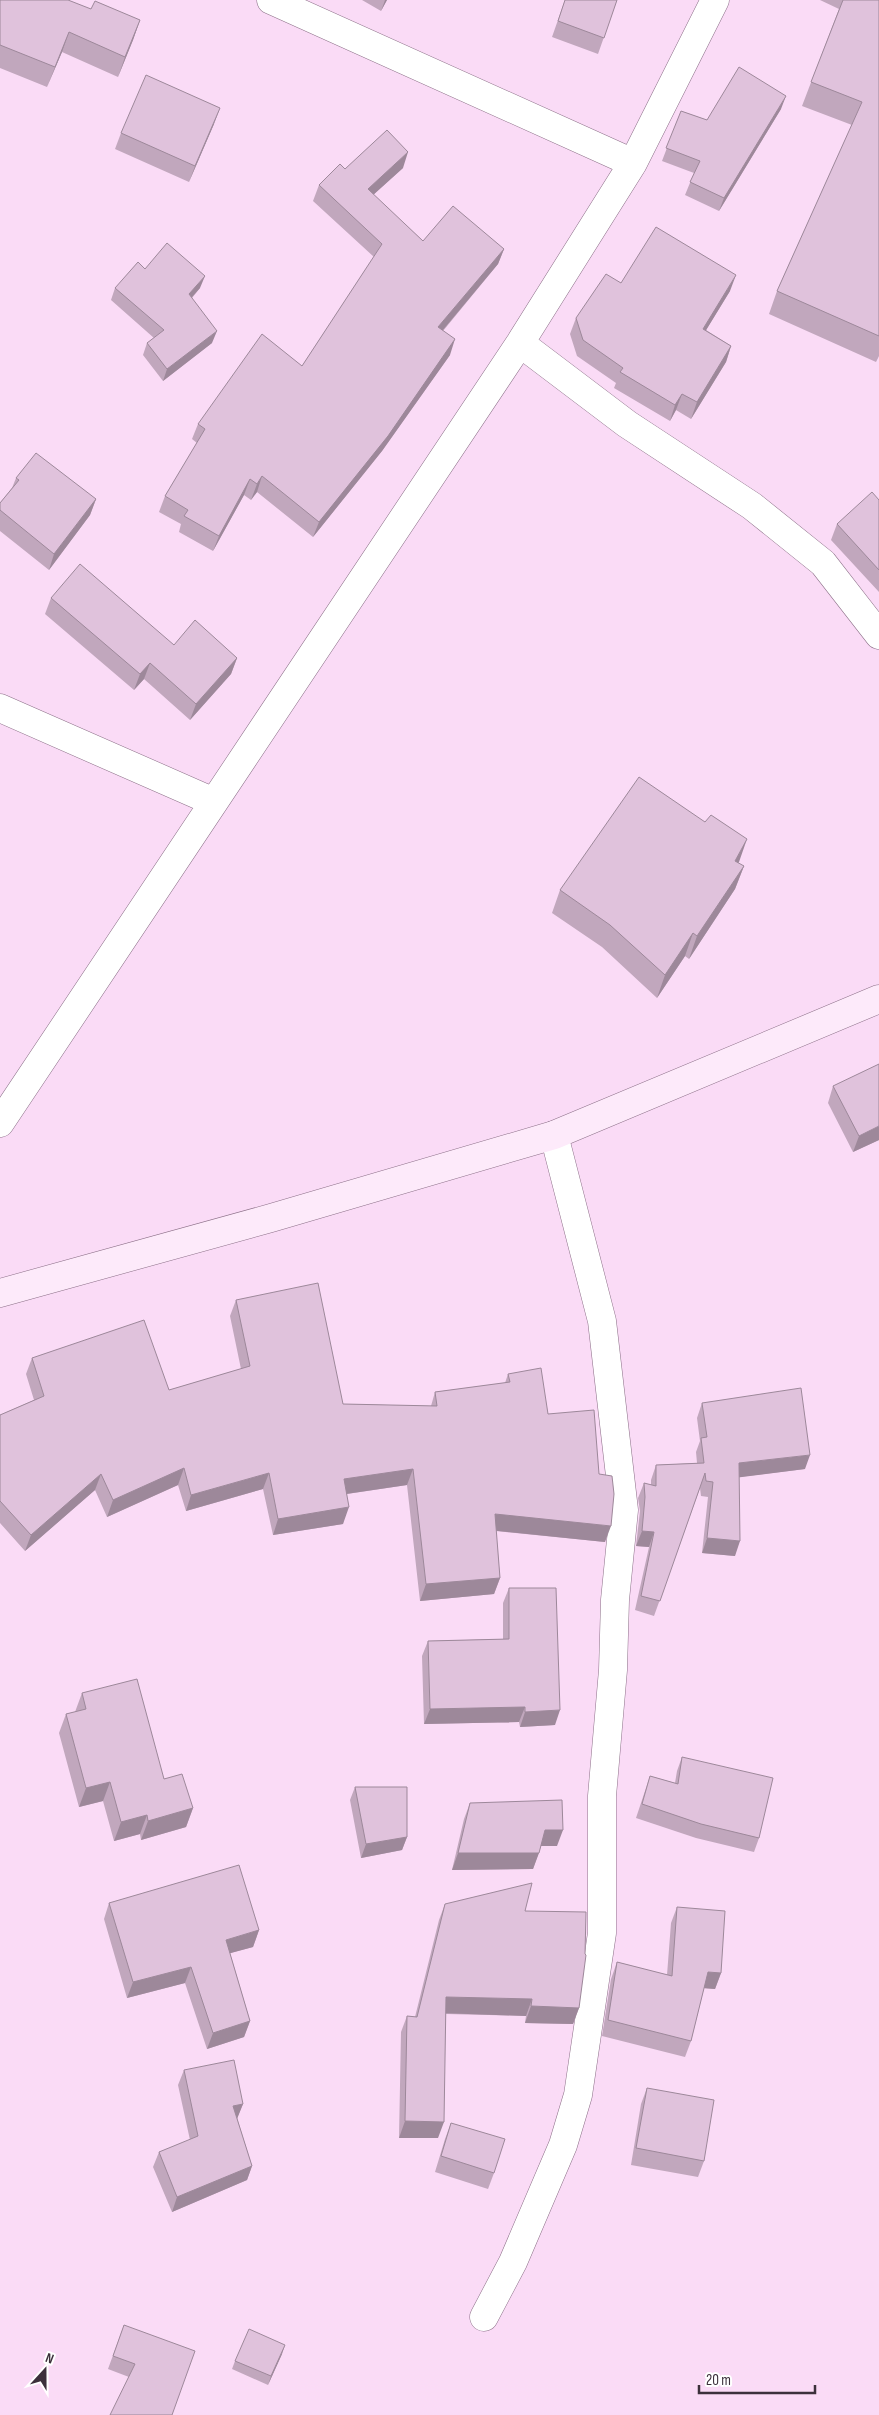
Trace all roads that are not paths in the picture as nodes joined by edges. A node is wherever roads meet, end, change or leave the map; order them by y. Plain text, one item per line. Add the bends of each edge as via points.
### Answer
1 (271, 0) edge
2 (715, 0) edge
3 (633, 163) junction
4 (520, 343) junction
5 (879, 635) edge
6 (0, 708) edge
7 (214, 802) junction
8 (879, 999) edge
9 (0, 1123) edge
10 (554, 1135) junction
11 (0, 1293) edge
12 (484, 2317) dead end

1 - 3 street
2 - 3 street
3 - 4 street
4 - 5 street via 627,424 752,506 823,563
4 - 7 street
6 - 7 street
7 - 9 street
8 - 10 street
10 - 11 street
10 - 12 street via 602,1322 624,1510 602,1796 602,1933 578,2095 563,2145 513,2262

